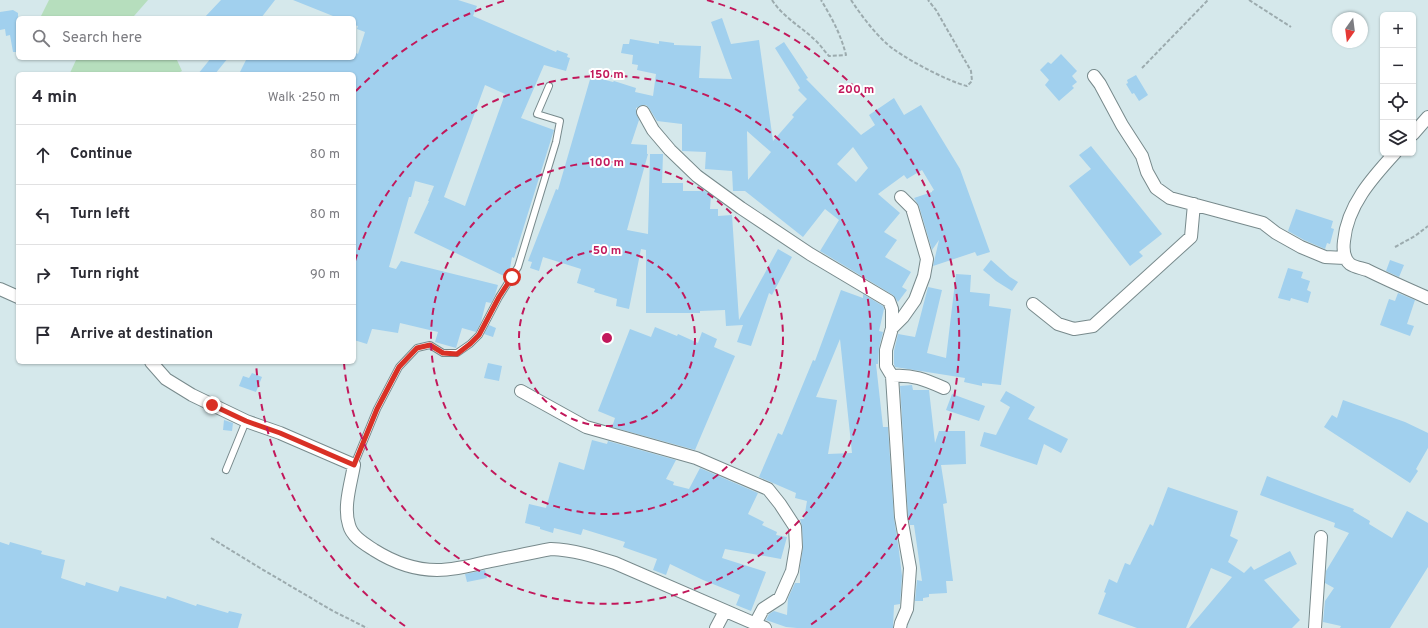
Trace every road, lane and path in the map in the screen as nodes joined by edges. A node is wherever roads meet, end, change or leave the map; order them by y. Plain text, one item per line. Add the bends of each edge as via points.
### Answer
1 (772, 0) edge
2 (821, 0) edge
3 (851, 0) edge
4 (928, 0) edge
5 (1208, 0) edge
6 (1249, 0) edge
7 (1291, 27) dead end
8 (1142, 68) dead end
9 (1094, 76) dead end
10 (549, 86) dead end
11 (642, 112) dead end
12 (1428, 117) edge
13 (1416, 131) edge
14 (1392, 156) edge
15 (901, 197) dead end
16 (1194, 204) junction
17 (1428, 226) edge
18 (1395, 247) dead end
19 (1345, 258) junction
20 (0, 289) edge
21 (16, 296) edge
22 (1428, 298) edge
23 (1033, 304) dead end
24 (892, 328) junction
25 (153, 364) edge
26 (892, 376) junction
27 (944, 388) dead end
28 (521, 391) dead end
29 (246, 421) junction
30 (354, 465) junction
31 (226, 470) dead end
32 (1321, 537) dead end
33 (211, 538) dead end
34 (725, 611) junction
35 (760, 626) edge
36 (367, 628) edge
37 (716, 628) edge
38 (900, 628) edge
39 (1315, 628) edge

1 - 2 path via 784,15 816,40 829,56 846,55 838,29
3 - 4 path via 887,44 932,71 968,86 972,81 971,71
5 - 8 path
6 - 7 path
9 - 16 street via 1142,156 1156,188 1170,198
10 - 30 lane via 537,114 560,121 518,267 479,335 470,344 457,354 443,353 430,345 417,348 399,367 377,409
11 - 24 street via 670,150 697,176 810,254 889,300 892,309
12 - 13 street
14 - 19 street via 1354,205 1344,235
15 - 24 street via 912,208 927,259 915,300
16 - 19 street via 1263,223 1301,247 1325,257
16 - 23 street via 1191,237 1093,326 1074,329 1058,324
17 - 18 path
19 - 22 street via 1350,265
20 - 21 street
24 - 26 street via 886,350 886,366
25 - 29 street via 166,379 192,395
26 - 27 street via 906,375 928,380
26 - 38 street via 901,517 910,568 907,609
28 - 35 street via 586,427 696,458 768,489 795,527 796,547 792,571 780,598 763,609
29 - 30 street
29 - 31 lane
30 - 34 street via 347,510 349,525 361,542 400,564 438,570 551,549 566,550 589,554 615,563
32 - 39 street
33 - 36 path via 333,611
34 - 35 street
34 - 37 street

